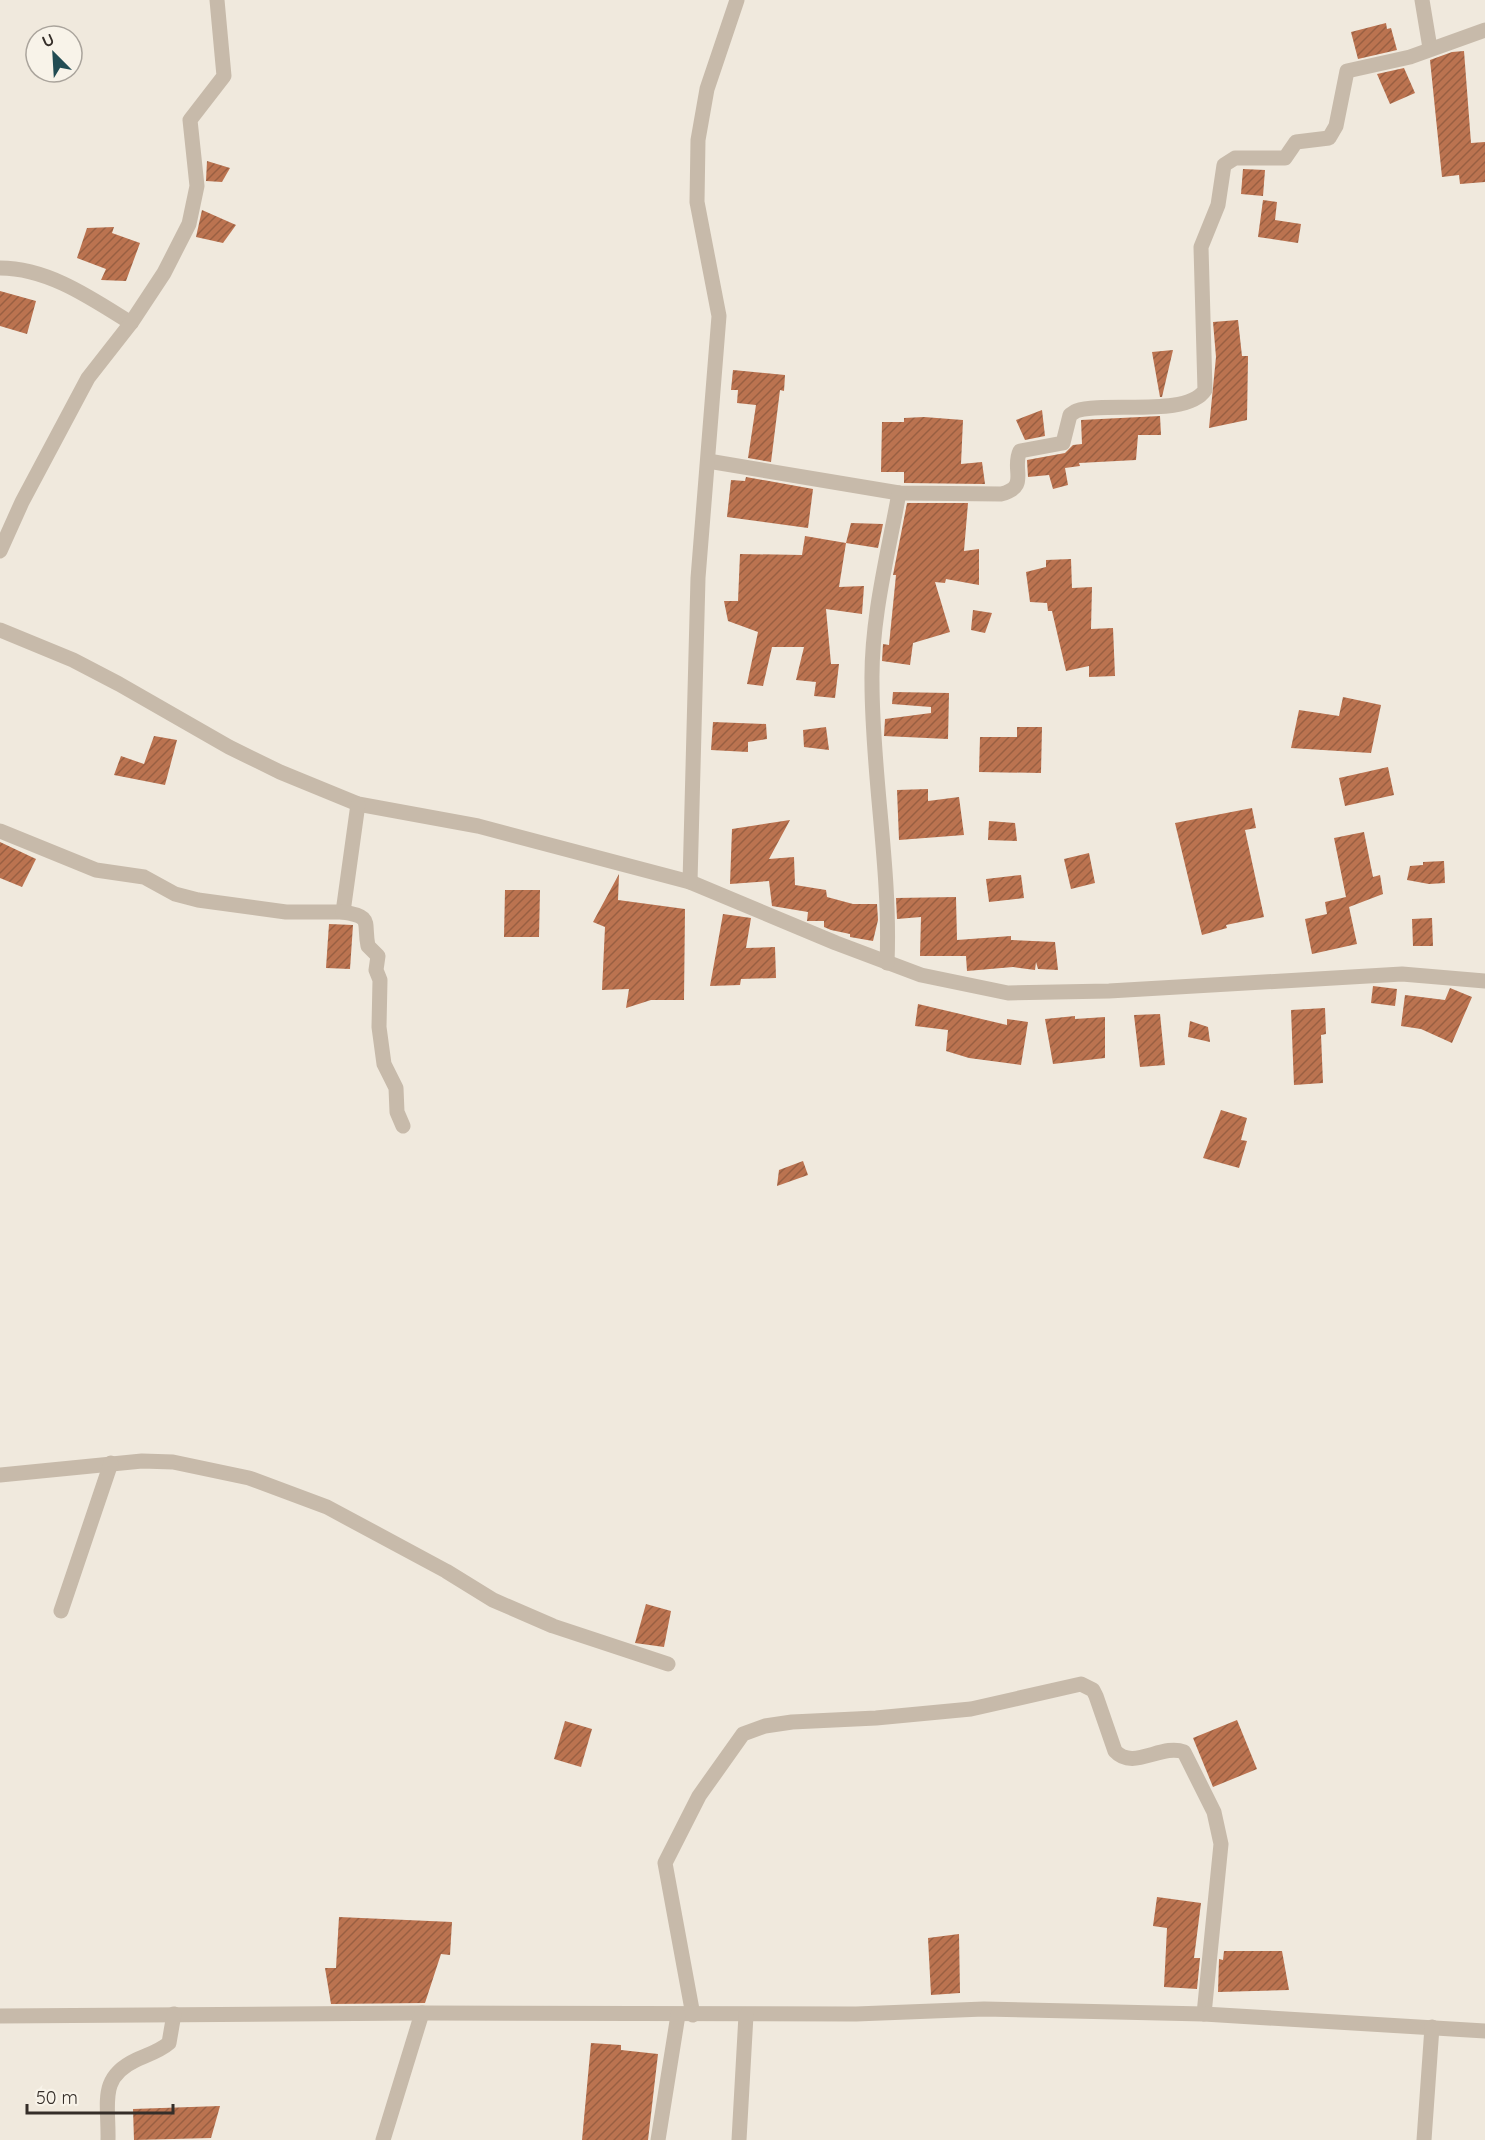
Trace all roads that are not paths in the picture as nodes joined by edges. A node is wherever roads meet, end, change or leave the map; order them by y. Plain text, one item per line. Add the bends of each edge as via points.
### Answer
1 (217, 0) edge
2 (737, 0) edge
3 (1422, 0) edge
4 (1485, 30) edge
5 (1430, 48) junction
6 (0, 268) edge
7 (131, 323) junction
8 (708, 461) junction
9 (899, 493) junction
10 (0, 551) edge
11 (0, 630) edge
12 (358, 804) junction
13 (0, 831) edge
14 (690, 882) junction
15 (344, 912) junction
16 (887, 963) junction
17 (1485, 981) edge
18 (403, 1126) dead end
19 (111, 1463) junction
20 (0, 1475) edge
21 (61, 1611) dead end
22 (668, 1664) dead end
23 (422, 2013) junction
24 (174, 2014) junction
25 (1204, 2014) junction
26 (685, 2015) junction
27 (746, 2015) junction
28 (0, 2016) edge
29 (1432, 2027) junction
30 (1485, 2031) edge
31 (108, 2140) edge
32 (383, 2140) edge
33 (658, 2140) edge
34 (739, 2140) edge
35 (1424, 2140) edge

1 - 7 street via 224,76 189,128 197,186 189,224 164,273
2 - 8 street via 707,89 698,140 697,202 719,316
3 - 5 street
4 - 5 street
5 - 9 street via 1410,57 1347,71 1336,126 1329,138 1296,142 1285,158 1235,158 1224,165 1218,206 1201,247 1204,390 1197,399 1177,405 1076,411 1070,415 1063,443 1020,451 1017,484 1007,493
6 - 7 street via 40,273
7 - 10 street via 88,378
8 - 9 street
8 - 14 street via 698,578
9 - 16 street via 879,604 872,679 873,752 888,905
11 - 12 street via 91,670 280,772
12 - 14 street via 478,826
12 - 15 street
13 - 15 street via 96,870 144,877 175,894 198,900 286,912
14 - 16 street
15 - 18 street via 366,920 368,946 378,956 384,1064 396,1088 397,1112
16 - 17 street via 921,975 1002,992 1109,992 1402,974
19 - 20 street
19 - 21 street
19 - 22 street via 173,1462 289,1491 327,1507 493,1600 553,1626
23 - 24 street
23 - 26 street
23 - 32 street
24 - 28 street
24 - 31 street via 169,2043 112,2077
25 - 26 street via 1221,1844 1214,1812 1184,1752 1174,1749 1129,1759 1114,1751 1096,1696 1081,1684 971,1709 792,1722 743,1734 699,1796 665,1863
25 - 27 street via 984,2009
25 - 29 street
26 - 27 street
26 - 33 street
27 - 34 street
29 - 30 street
29 - 35 street

